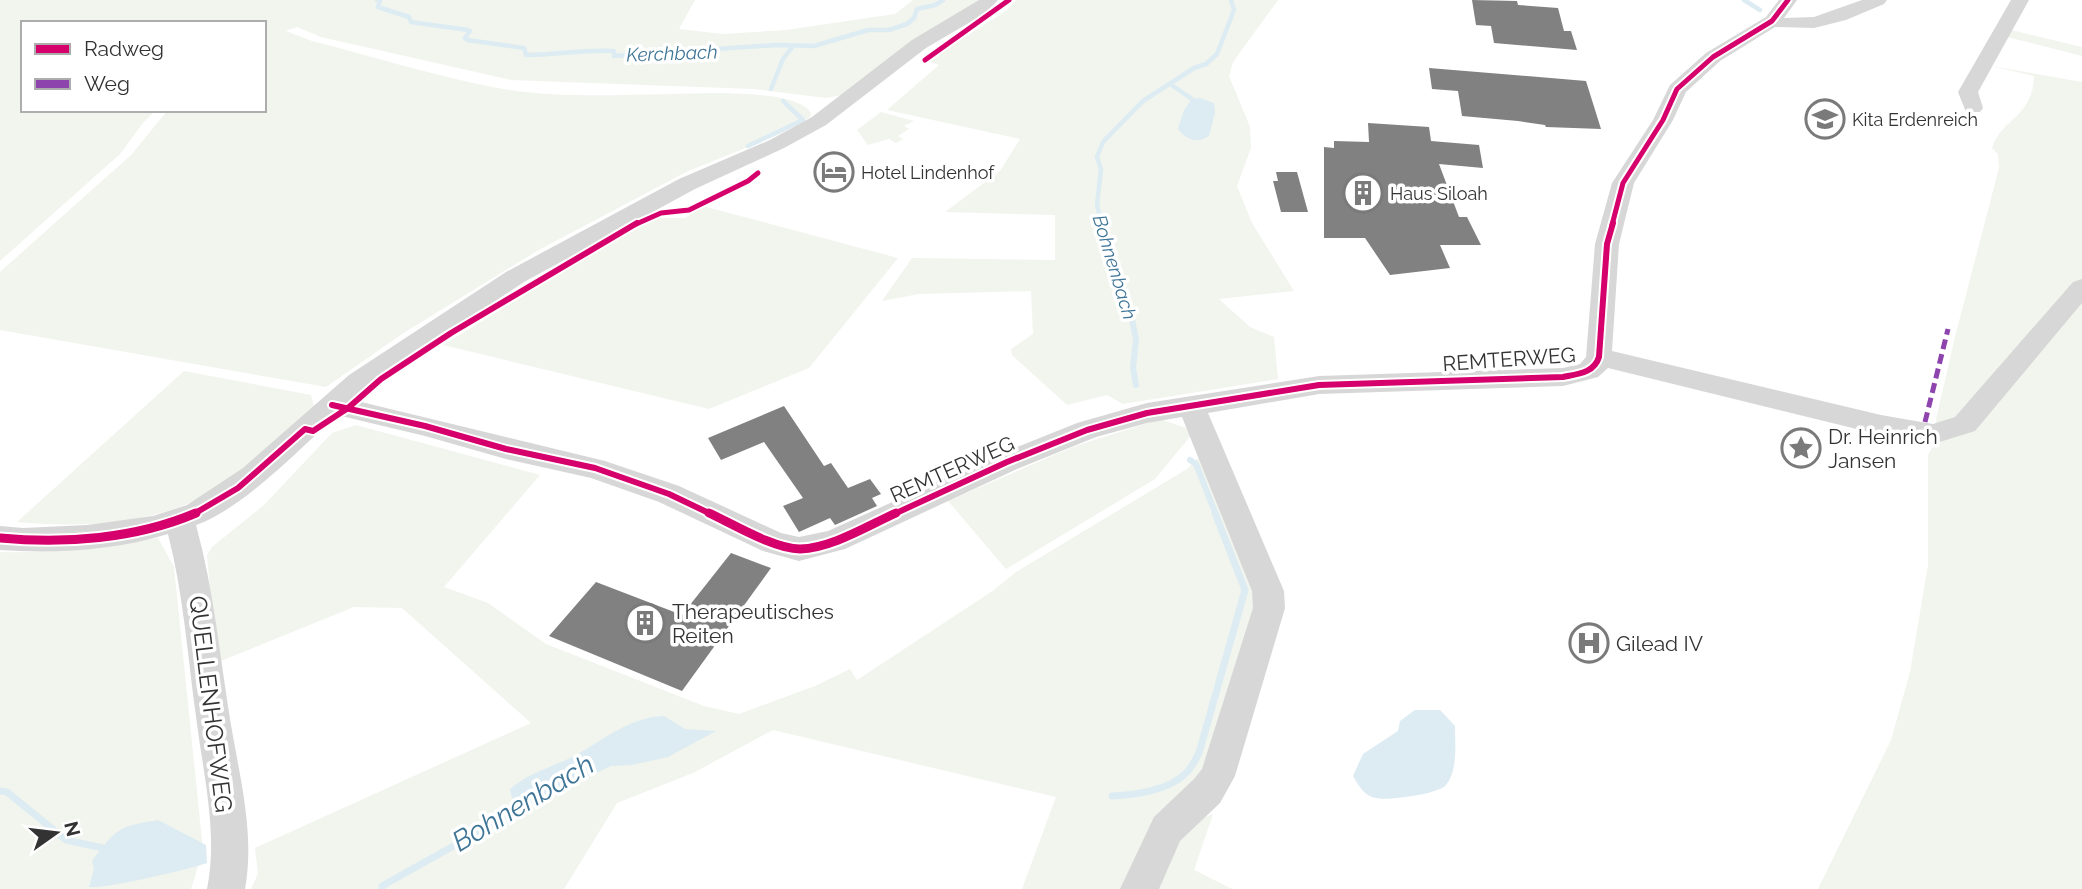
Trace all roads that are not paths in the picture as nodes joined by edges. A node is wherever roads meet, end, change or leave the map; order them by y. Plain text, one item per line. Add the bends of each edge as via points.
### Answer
1 (989, 0) edge
2 (1788, 0) edge
3 (1878, 0) edge
4 (2020, 0) edge
5 (1772, 21) junction
6 (1973, 108) dead end
7 (2082, 287) edge
8 (1599, 356) junction
9 (332, 405) junction
10 (1191, 405) junction
11 (180, 520) junction
12 (0, 537) edge
13 (226, 889) edge
14 (1139, 889) edge

1 - 9 street via 919,44 819,121 687,184 515,277 358,381
2 - 5 street
3 - 5 street via 1816,24
4 - 6 street via 1968,92
5 - 8 street via 1713,57 1676,89 1663,120 1623,183 1607,244
7 - 8 street, REMTERWEG via 1965,424 1933,434
8 - 10 street, REMTERWEG via 1589,371 1563,377 1330,384
9 - 10 street, REMTERWEG via 595,468 669,494 774,543 799,549 834,541 1087,430
9 - 11 street via 253,475 217,502
10 - 14 street via 1264,575 1269,608 1217,776 1167,829
11 - 12 street via 87,537
11 - 13 street, QUELLENHOFWEG via 195,576 222,778 229,859

